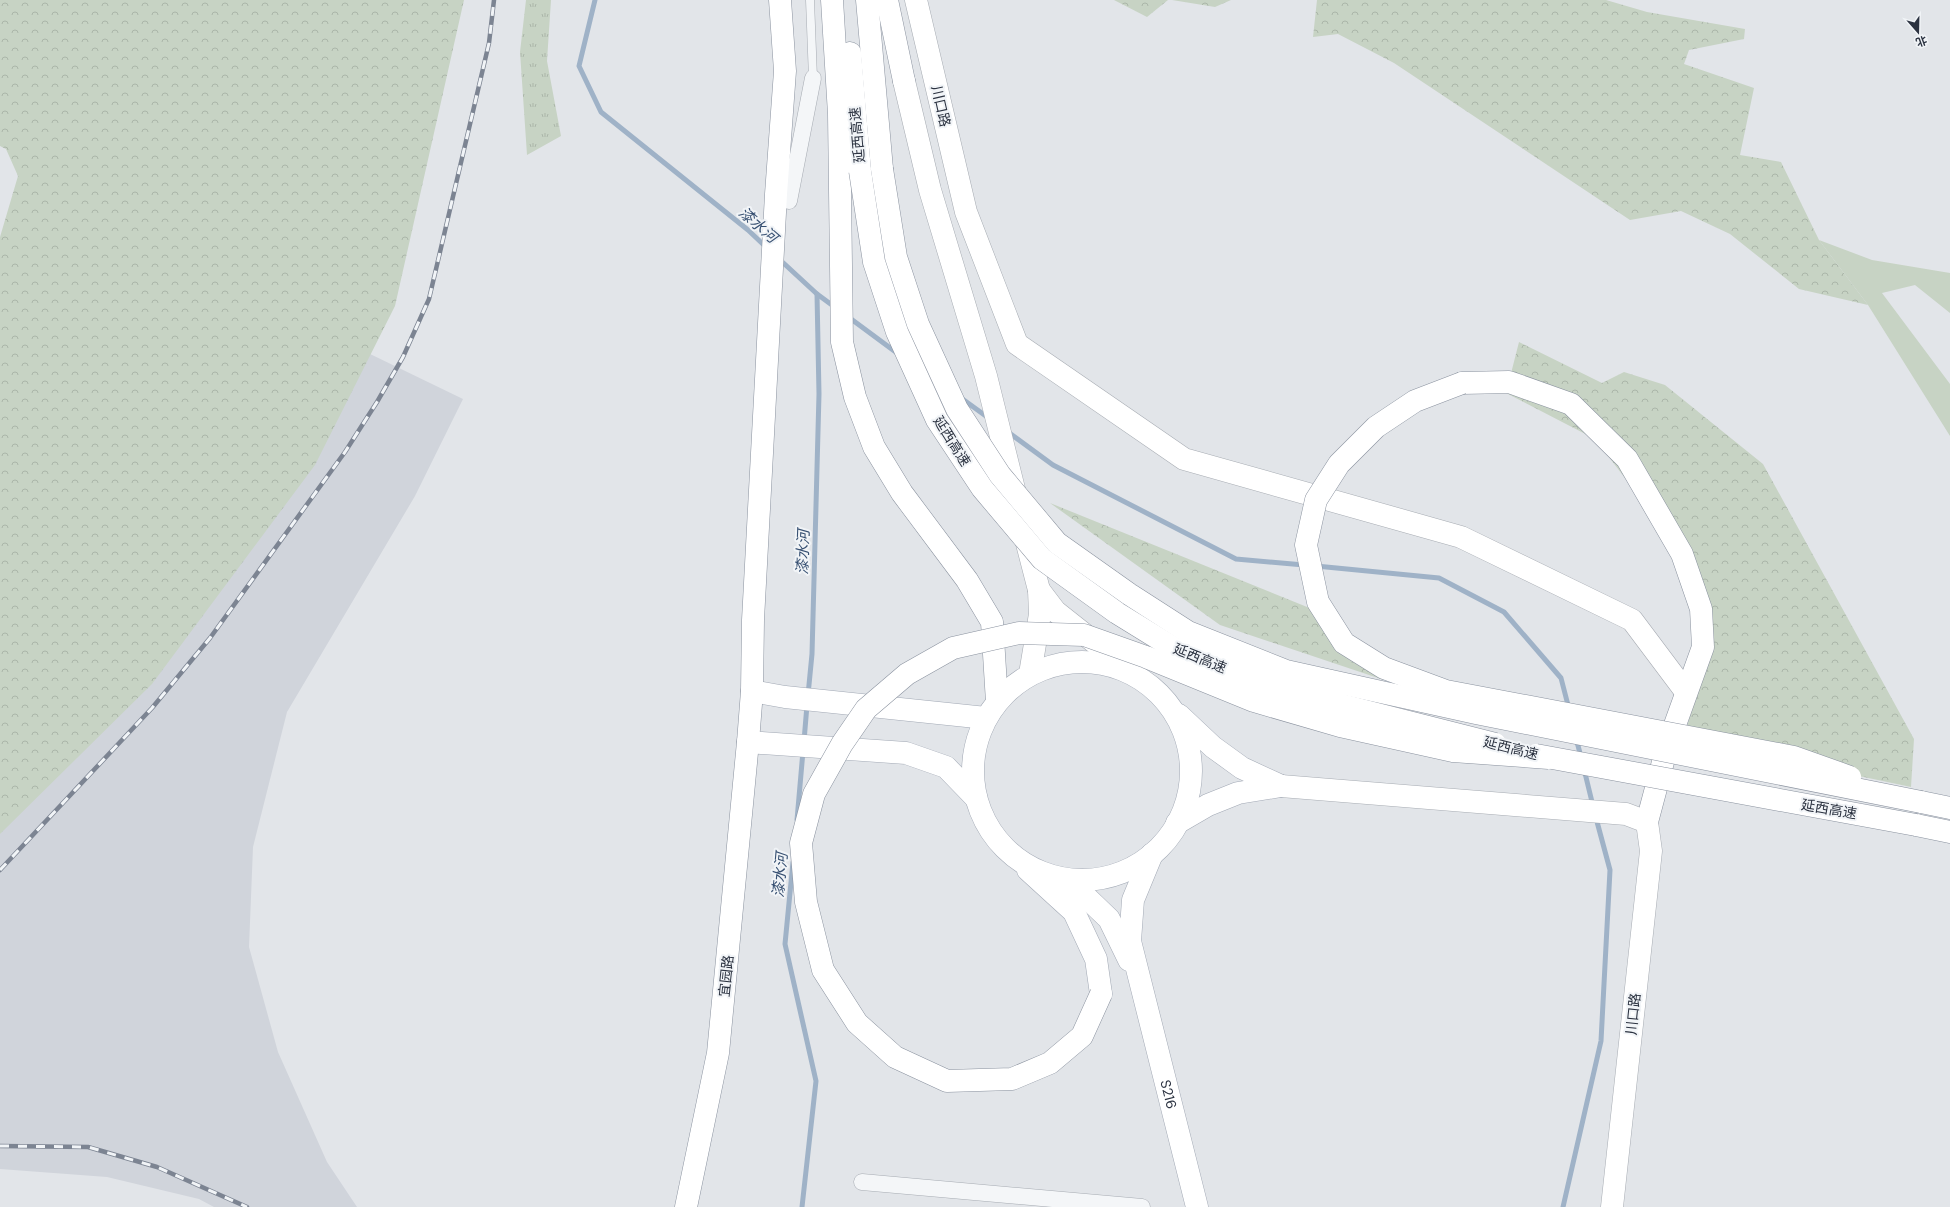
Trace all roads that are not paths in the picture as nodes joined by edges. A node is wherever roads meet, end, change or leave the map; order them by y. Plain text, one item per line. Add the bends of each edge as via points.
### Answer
1 (780, 0) edge
2 (793, 0) edge
3 (810, 0) edge
4 (832, 0) edge
5 (845, 0) edge
6 (867, 0) edge
7 (887, 0) edge
8 (916, 0) edge
9 (813, 78) joint
10 (789, 202) junction
11 (966, 212) junction
12 (958, 284) junction
13 (1039, 590) junction
14 (759, 620) junction
15 (1030, 674) junction
16 (1137, 676) junction
17 (752, 691) junction
18 (1686, 692) junction
19 (1170, 706) junction
20 (991, 710) junction
21 (748, 742) junction
22 (1549, 758) junction
23 (1281, 786) junction
24 (976, 798) junction
25 (1921, 802) junction
26 (1950, 808) edge
27 (1647, 822) junction
28 (1177, 823) junction
29 (1950, 832) edge
30 (1004, 848) junction
31 (1152, 854) junction
32 (1045, 873) junction
33 (1140, 982) junction
34 (862, 1182) dead end
35 (686, 1207) edge
36 (1142, 1207) edge
37 (1197, 1207) edge
38 (1612, 1207) edge

1 - 14 main road via 785,72 775,202
2 - 10 main road via 797,46
3 - 9 lane
4 - 20 main road via 839,114 842,342 855,397 874,447 902,493 967,580 992,622
5 - 22 main road, 延西高速, bridge via 860,172 874,262 897,332 937,420 982,488 1042,559 1117,613 1177,650 1257,680 1338,704
6 - 25 main road, 延西高速, bridge via 882,169 896,257 918,324 956,409 1000,475 1057,543 1188,632 1286,671 1476,713
7 - 12 main road via 930,190
8 - 11 main road, 川口路
9 - 10 street
10 - 14 main road
11 - 12 main road
11 - 18 main road via 1018,344 1184,459 1461,536 1632,620
12 - 13 main road via 986,376
13 - 15 main road via 1040,614
13 - 16 main road via 1055,611
14 - 17 main road, 宜园路
15 - 16 main road via 1065,663 1102,664
15 - 20 main road via 1012,687
16 - 19 main road
17 - 20 main road via 785,697 924,711
17 - 21 main road, 宜园路
18 - 25 main road, bridge via 1703,647 1701,609 1682,554 1627,459 1571,404 1508,382 1462,383 1415,402 1376,427 1340,464 1316,500 1306,545 1318,602 1344,643 1384,668 1446,691 1794,757
18 - 27 main road via 1667,747
19 - 23 main road via 1213,747 1242,768
19 - 28 main road via 1184,733 1191,764 1188,794
20 - 24 main road via 976,744 972,771
21 - 24 main road via 906,753 946,767
21 - 35 main road, 宜园路 via 718,1053
22 - 29 main road, 延西高速, bridge
22 - 30 main road, bridge via 1454,751 1340,726 1254,701 1084,635 1020,633 953,648 907,674 866,709 842,744 814,794 801,843 806,902 823,970 857,1023 895,1057 947,1081 1012,1079 1050,1063 1082,1036 1101,994 1096,959 1074,912
23 - 27 main road via 1626,814
23 - 28 main road via 1238,793 1208,805
24 - 30 main road via 986,825
25 - 26 main road, 延西高速
27 - 38 main road, 川口路 via 1651,850
28 - 31 main road via 1166,840
30 - 32 main road via 1023,863
31 - 32 main road via 1128,869 1101,878 1073,879
31 - 33 main road via 1133,900 1130,941
32 - 33 main road via 1085,896 1109,920
33 - 37 main road, S216 / S216
34 - 36 street

